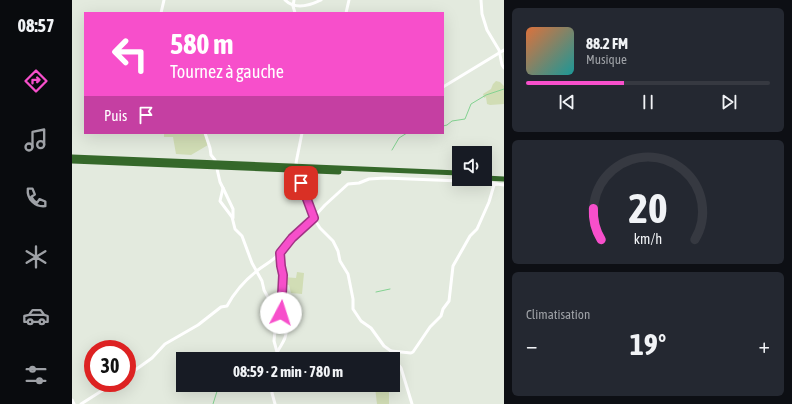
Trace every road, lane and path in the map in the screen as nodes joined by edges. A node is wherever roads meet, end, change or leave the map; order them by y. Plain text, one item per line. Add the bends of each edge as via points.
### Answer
1 (164, 0) edge
2 (285, 0) edge
3 (294, 0) edge
4 (321, 0) edge
5 (349, 0) edge
6 (480, 0) edge
7 (293, 6) junction
8 (161, 12) edge
9 (295, 12) edge
10 (346, 12) edge
11 (504, 50) edge
12 (499, 53) junction
13 (504, 68) edge
14 (444, 86) edge
15 (206, 134) edge
16 (302, 134) edge
17 (72, 157) edge
18 (72, 161) edge
19 (216, 165) junction
20 (299, 168) junction
21 (452, 173) edge
22 (492, 174) edge
23 (504, 175) edge
24 (452, 177) edge
25 (492, 178) edge
26 (504, 178) edge
27 (497, 184) junction
28 (504, 185) edge
29 (223, 188) junction
30 (314, 218) junction
31 (233, 220) junction
32 (280, 253) junction
33 (256, 272) junction
34 (280, 319) junction
35 (391, 351) junction
36 (276, 352) joint
37 (136, 370) edge
38 (100, 392) edge
39 (272, 392) edge
40 (72, 400) edge
41 (74, 404) edge
42 (81, 404) edge
43 (275, 404) edge
44 (412, 404) edge

1 - 8 street
2 - 7 street
3 - 7 street
4 - 7 street via 308,5
5 - 10 street
6 - 12 street via 486,30
7 - 9 street
11 - 12 street
12 - 13 street
12 - 14 street
15 - 19 street
16 - 20 street via 296,160
17 - 19 highway
18 - 19 highway
19 - 20 highway
19 - 29 street
20 - 21 highway
20 - 24 highway
20 - 30 street via 301,186
22 - 23 highway
25 - 26 highway
27 - 28 street
27 - 30 street via 406,178 369,179 348,184
27 - 35 street via 493,187 477,229 454,263 450,281 450,300 441,316 413,352
29 - 31 street via 233,209
29 - 31 street via 220,201
30 - 32 street
30 - 35 street via 333,241 348,274 353,309
31 - 33 street
32 - 33 street
32 - 34 street via 283,273
33 - 34 street
33 - 37 street via 238,289 227,306 221,307 198,325 165,344
34 - 36 street via 274,341
34 - 36 street via 286,337
35 - 44 street via 401,368
38 - 42 street
39 - 43 street
40 - 41 street

